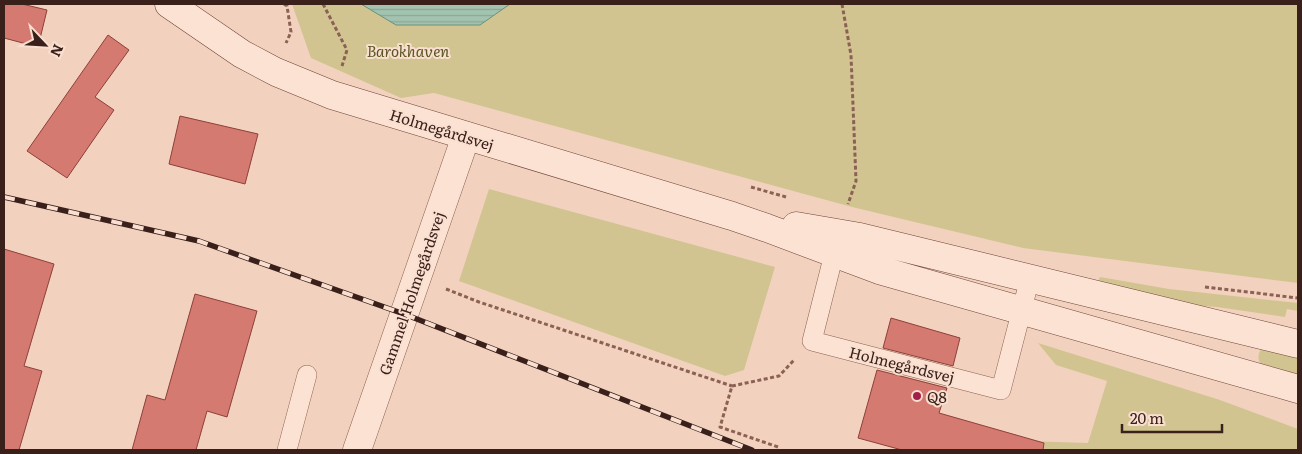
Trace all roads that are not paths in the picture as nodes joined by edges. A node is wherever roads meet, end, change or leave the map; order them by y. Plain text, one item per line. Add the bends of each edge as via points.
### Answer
1 (169, 4) edge
2 (466, 136) junction
3 (837, 243) junction
4 (1030, 278) junction
5 (1022, 311) junction
6 (1298, 344) edge
7 (307, 375) dead end
8 (1298, 389) edge
9 (287, 450) edge
10 (357, 450) edge

1 - 2 street, Holmegårdsvej via 242,54 276,72 332,95
2 - 3 street, Holmegårdsvej via 768,228
2 - 10 street, Gammel Holmegårdsvej
3 - 4 street, Holmegårdsvej via 860,237
3 - 5 street, Holmegårdsvej via 879,270
3 - 5 lane, Holmegårdsvej via 812,341 1001,390
4 - 5 lane, Holmegårdsvej
4 - 6 street, Holmegårdsvej
5 - 8 street, Holmegårdsvej
7 - 9 lane

